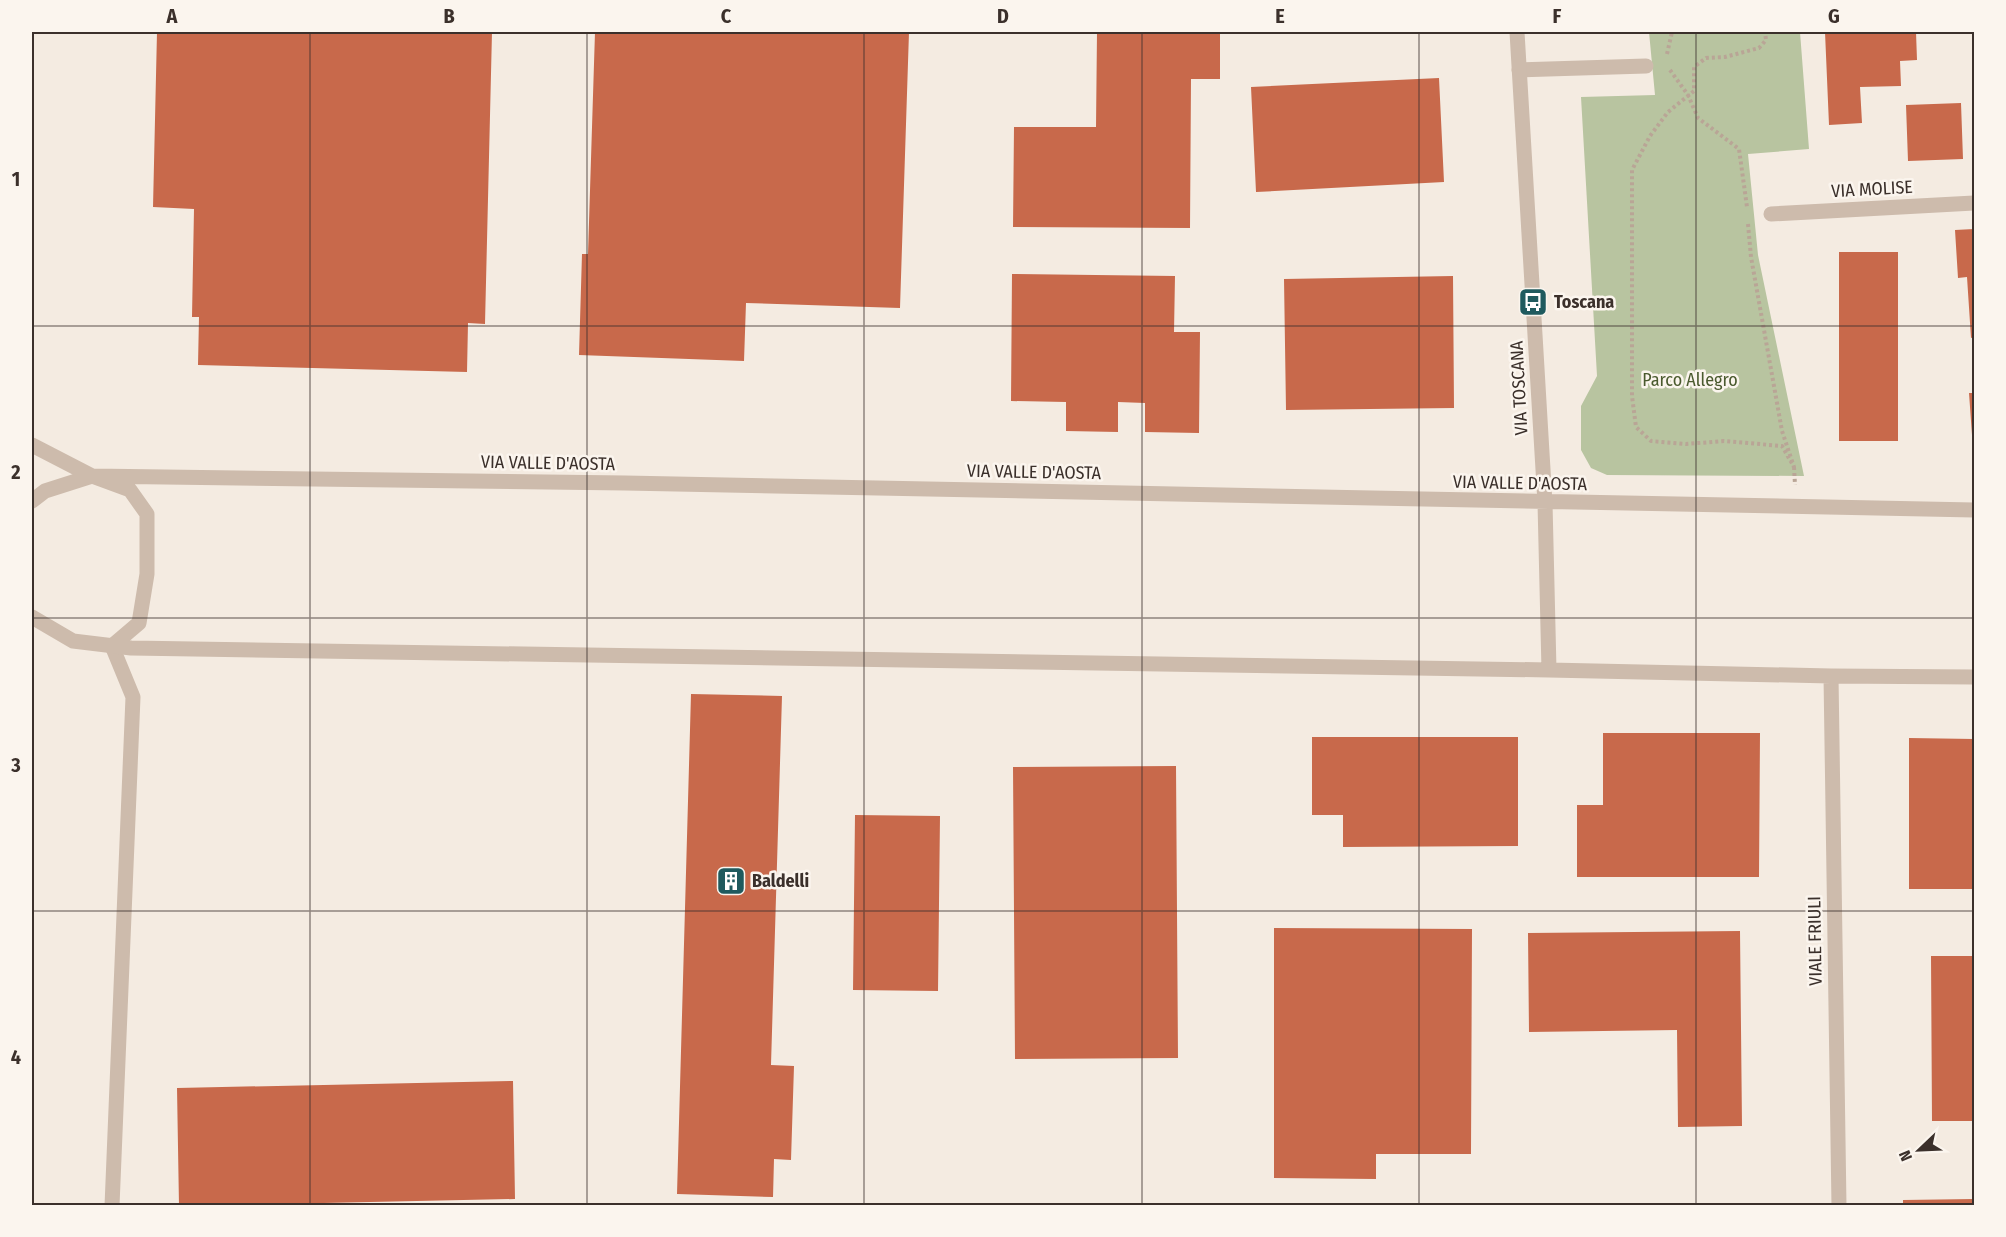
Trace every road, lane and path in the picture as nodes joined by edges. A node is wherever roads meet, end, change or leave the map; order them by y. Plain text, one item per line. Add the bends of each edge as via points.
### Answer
1 (1517, 32) edge
2 (1672, 32) edge
3 (1765, 32) edge
4 (1665, 63) dead end
5 (1646, 66) dead end
6 (1519, 70) junction
7 (1688, 94) junction
8 (1974, 203) edge
9 (1747, 212) dead end
10 (1771, 214) dead end
11 (1748, 223) dead end
12 (32, 445) edge
13 (92, 476) junction
14 (32, 501) edge
15 (1545, 503) junction
16 (1974, 510) edge
17 (32, 617) edge
18 (112, 646) junction
19 (1549, 670) junction
20 (1831, 676) junction
21 (1974, 677) edge
22 (112, 1206) edge
23 (1839, 1206) edge

1 - 6 street, VIA TOSCANA
2 - 4 path
3 - 7 path via 1766,40 1759,48 1700,62 1694,67 1694,91
5 - 6 street
6 - 15 street, VIA TOSCANA
7 - 9 path via 1698,118 1738,149
7 - 11 path via 1668,111 1632,170 1631,362 1636,427 1651,441 1782,446 1794,468 1782,431
8 - 10 street, VIA MOLISE
12 - 13 street, VIA VALLE D'AOSTA
13 - 14 street, VIA VALLE D'AOSTA via 45,491
13 - 15 street, VIA VALLE D'AOSTA
13 - 18 street, VIA VALLE D'AOSTA via 130,490 147,514 147,574 139,623
15 - 16 street, VIA VALLE D'AOSTA
15 - 19 street, VIA TOSCANA
17 - 18 street via 73,642
18 - 19 street
18 - 22 street via 133,697
19 - 20 street
20 - 21 street
20 - 23 street, VIALE FRIULI

